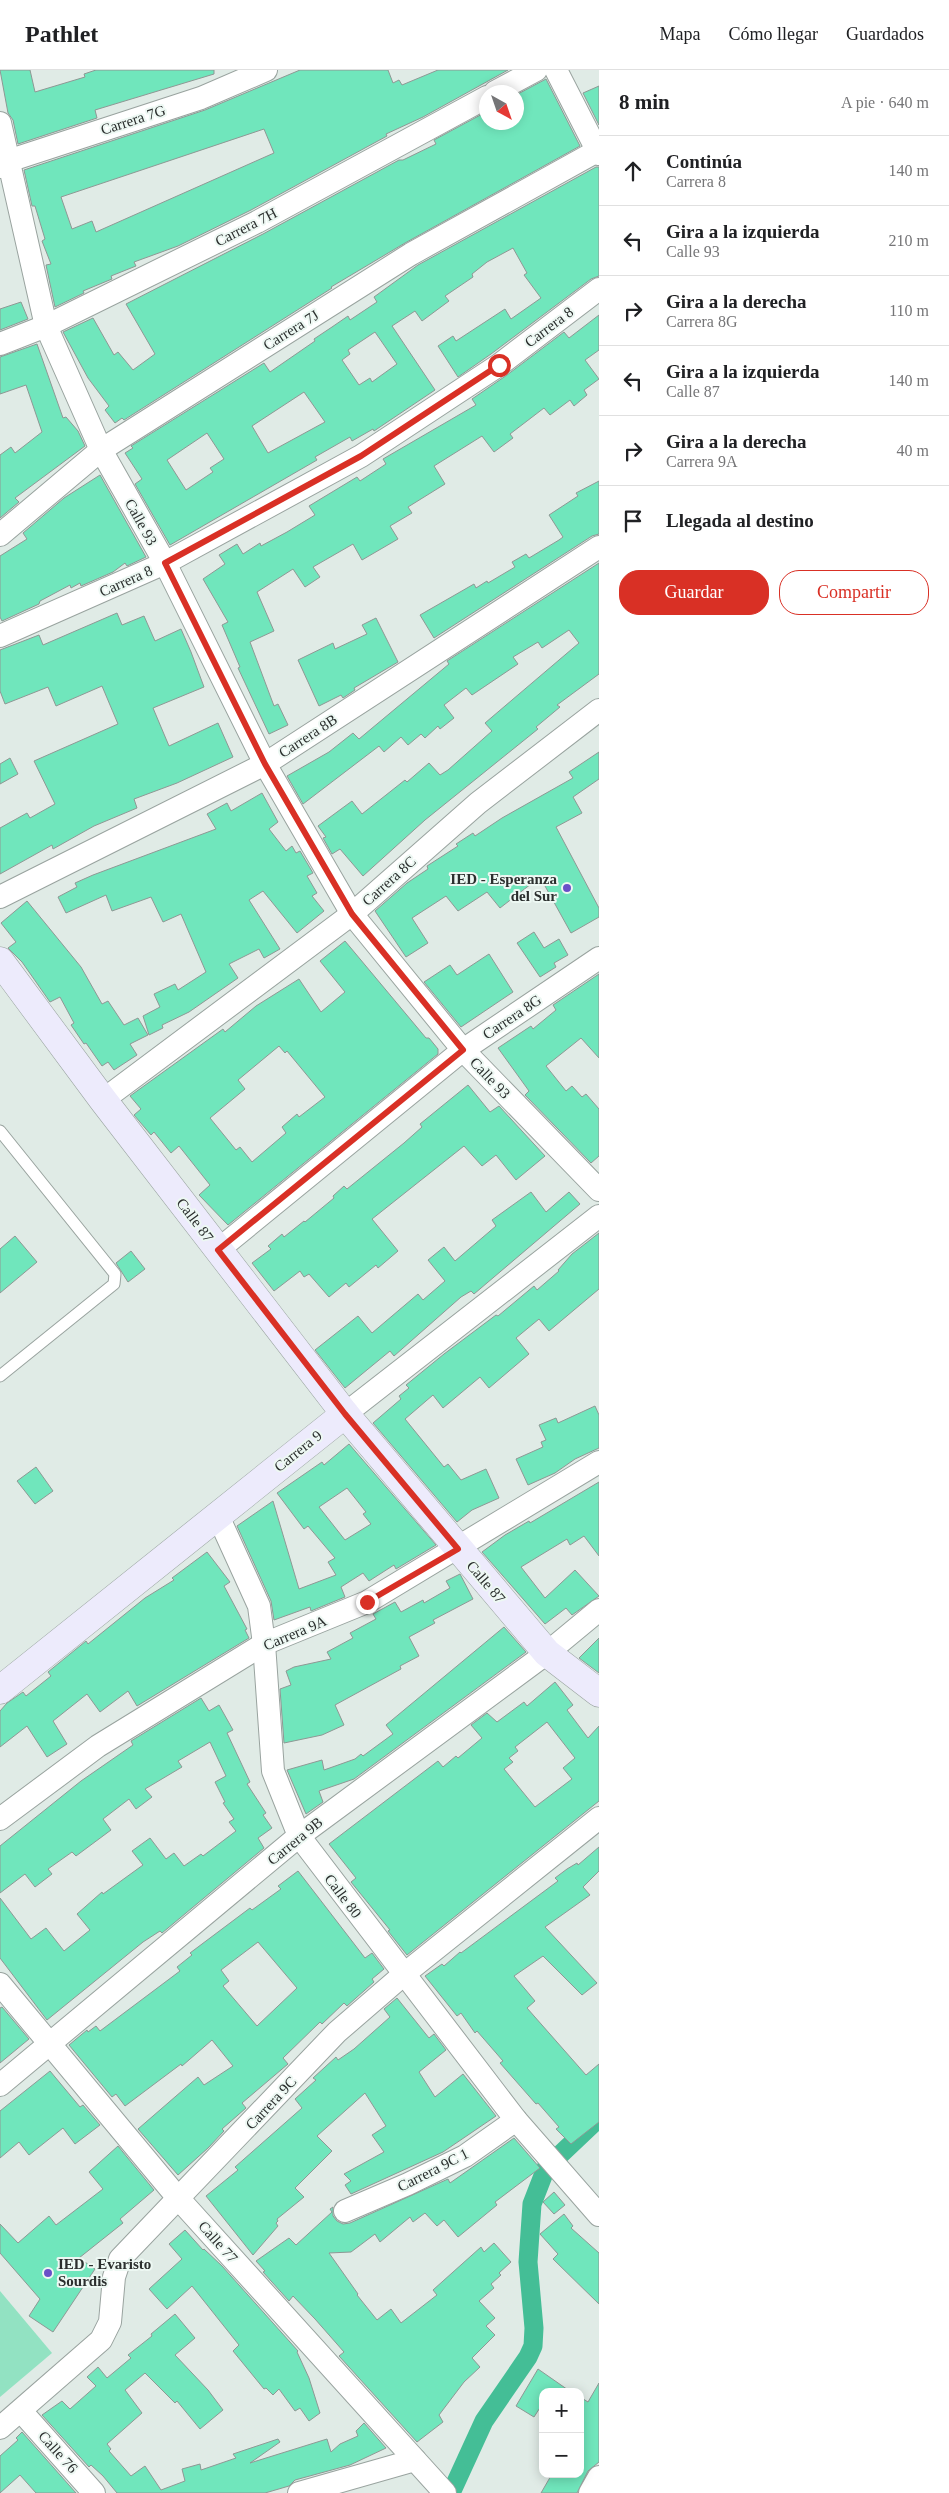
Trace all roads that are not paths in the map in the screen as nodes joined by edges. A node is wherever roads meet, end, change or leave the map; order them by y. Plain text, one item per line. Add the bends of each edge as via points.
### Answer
1 (266, 70) edge
2 (536, 70) edge
3 (556, 70) edge
4 (508, 85) edge
5 (479, 101) edge
6 (0, 123) edge
7 (598, 152) edge
8 (4, 164) edge
9 (599, 289) edge
10 (46, 326) junction
11 (0, 344) edge
12 (101, 450) junction
13 (0, 534) edge
14 (599, 547) edge
15 (165, 563) junction
16 (0, 636) edge
17 (599, 710) edge
18 (265, 764) junction
19 (0, 897) edge
20 (352, 914) junction
21 (599, 958) edge
22 (0, 961) edge
23 (463, 1050) junction
24 (104, 1100) junction
25 (0, 1131) edge
26 (599, 1190) edge
27 (599, 1216) edge
28 (218, 1250) junction
29 (0, 1376) edge
30 (345, 1414) junction
31 (599, 1462) edge
32 (218, 1516) junction
33 (458, 1549) junction
34 (599, 1610) edge
35 (264, 1644) junction
36 (547, 1653) junction
37 (0, 1690) edge
38 (599, 1693) edge
39 (0, 1818) edge
40 (599, 1818) edge
41 (299, 1836) junction
42 (403, 1975) junction
43 (0, 1984) edge
44 (51, 2044) junction
45 (0, 2085) edge
46 (516, 2120) junction
47 (178, 2198) junction
48 (345, 2211) dead end
49 (599, 2215) edge
50 (21, 2411) junction
51 (0, 2428) edge
52 (415, 2460) junction
53 (599, 2476) edge
54 (444, 2492) edge
55 (94, 2493) edge
56 (299, 2493) edge
57 (590, 2493) edge

1 - 8 street, Carrera 7G via 201,98
2 - 4 street
3 - 7 street
5 - 10 street, Carrera 7H via 257,222
6 - 8 street, Calle 93
7 - 12 street, Carrera 7J via 411,254
8 - 10 street, Calle 93
9 - 15 street, Carrera 8 via 499,365 361,456
10 - 11 street, Carrera 7H
10 - 12 street, Calle 93
12 - 13 street, Carrera 7J
12 - 15 street, Calle 93
14 - 18 street, Carrera 8B
15 - 16 street, Carrera 8
15 - 18 street, Calle 93
17 - 20 street, Carrera 8C via 478,803
18 - 19 street, Carrera 8B
18 - 20 street, Calle 93
20 - 23 street, Calle 93
20 - 24 street, Carrera 8C
21 - 23 street, Carrera 8G
22 - 24 street, Calle 87
23 - 26 street, Calle 93
23 - 28 street, Carrera 8G
24 - 28 street, Calle 87
25 - 29 lane via 115,1274 114,1284
27 - 30 street, Carrera 9
28 - 30 street, Calle 87
30 - 32 street, Carrera 9
30 - 33 street, Calle 87
31 - 33 street, Carrera 9A
32 - 35 street, Calle 80 via 259,1606
32 - 37 street, Carrera 9
33 - 35 street, Carrera 9A via 367,1602
33 - 36 street, Calle 87
34 - 36 street, Carrera 9B
35 - 39 street, Carrera 9A via 98,1746
35 - 41 street, Calle 80 via 273,1771
36 - 38 street, Calle 87
36 - 41 street, Carrera 9B
40 - 42 street, Carrera 9C
41 - 42 street, Calle 80
41 - 44 street, Carrera 9B
42 - 46 street, Calle 80
42 - 47 street, Carrera 9C via 337,2032
43 - 44 street, Calle 77
44 - 45 street, Carrera 9B
44 - 47 street, Calle 77
46 - 48 street, Carrera 9C 1 via 465,2156
46 - 49 street, Calle 80
47 - 50 street, Carrera 9C via 120,2259 114,2277 110,2322 101,2340
47 - 52 street, Calle 77
50 - 51 street, Carrera 9C
50 - 55 street, Calle 76
52 - 54 street, Calle 77
52 - 56 street
53 - 57 street

